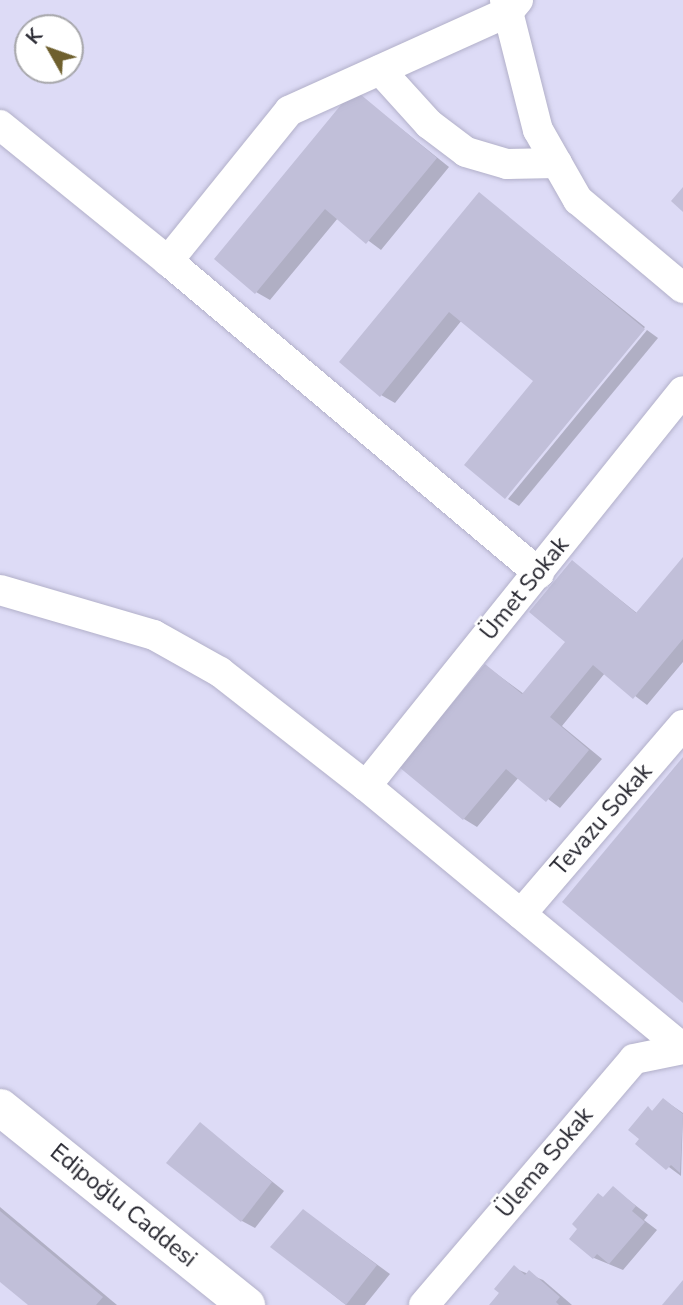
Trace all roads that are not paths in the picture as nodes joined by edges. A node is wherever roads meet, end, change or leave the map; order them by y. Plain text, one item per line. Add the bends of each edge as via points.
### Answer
1 (510, 4) edge
2 (380, 70) junction
3 (0, 124) edge
4 (557, 163) junction
5 (168, 261) junction
6 (683, 288) edge
7 (683, 391) edge
8 (539, 573) junction
9 (0, 590) edge
10 (683, 725) edge
11 (366, 786) junction
12 (521, 914) junction
13 (683, 1049) edge
14 (0, 1107) edge
15 (246, 1305) edge
16 (424, 1305) edge

1 - 2 street
1 - 4 street via 538,130
2 - 4 street via 429,124 466,152 507,164
2 - 5 street via 289,111
3 - 5 street
4 - 6 street via 578,200
5 - 8 street
7 - 8 street, Ümet Sokak
8 - 11 street, Ümet Sokak
9 - 11 street via 154,635 220,672
10 - 12 street, Tevazu Sokak
11 - 12 street
12 - 13 street
13 - 16 street, Ülema Sokak via 634,1059
14 - 15 street, Edipoğlu Caddesi

